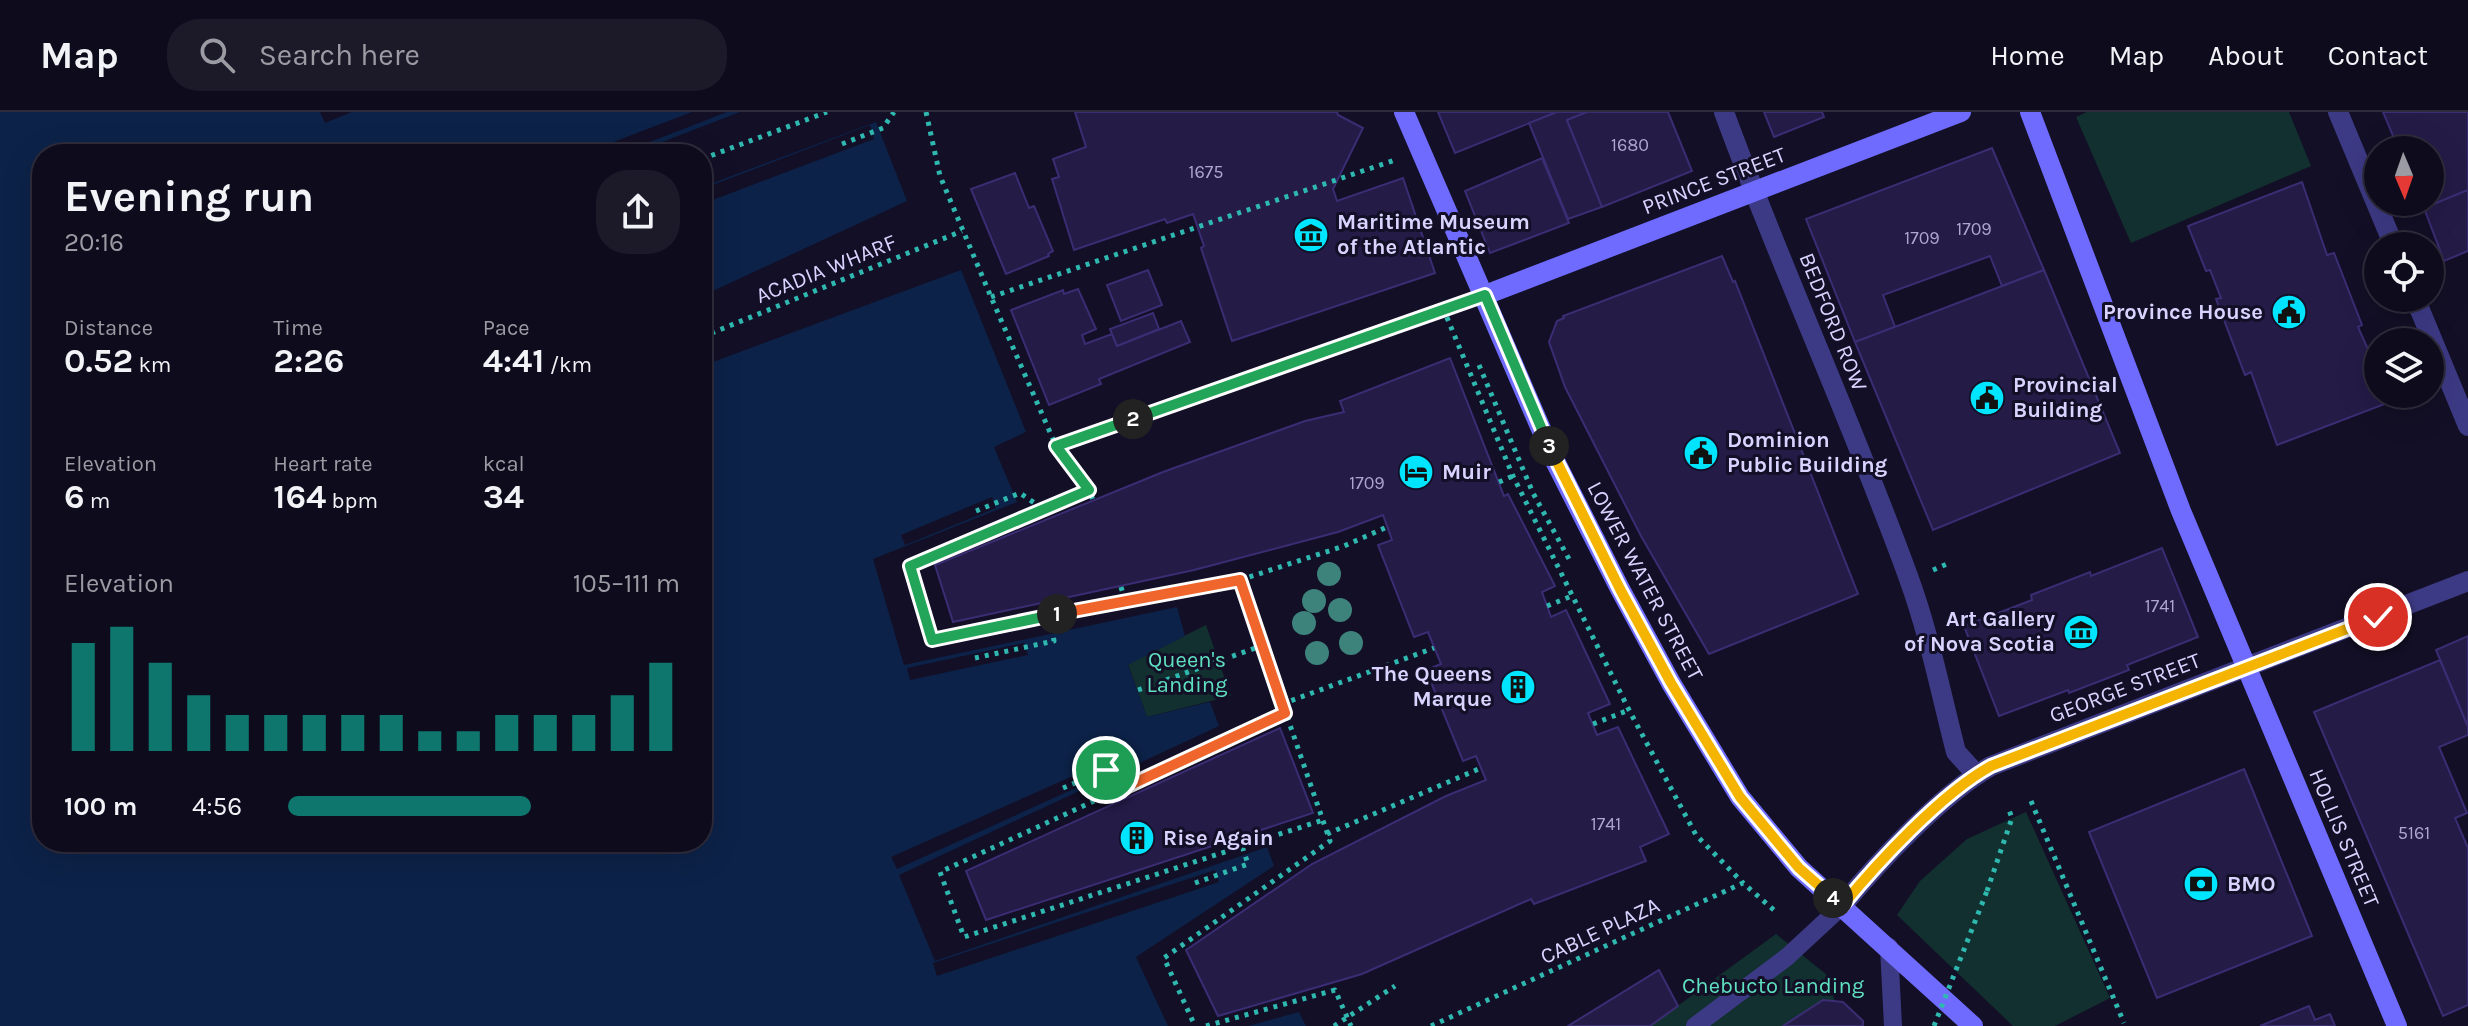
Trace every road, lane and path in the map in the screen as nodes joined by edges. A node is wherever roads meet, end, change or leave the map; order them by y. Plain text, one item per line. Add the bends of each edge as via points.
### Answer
1 (827, 112) edge
2 (894, 112) edge
3 (926, 112) edge
4 (1404, 112) edge
5 (1724, 112) edge
6 (1961, 112) edge
7 (2030, 112) edge
8 (2338, 112) edge
9 (842, 144) dead end
10 (1421, 151) junction
11 (712, 155) edge
12 (1753, 192) junction
13 (962, 231) junction
14 (2388, 232) edge
15 (1485, 295) junction
16 (991, 297) junction
17 (1443, 308) junction
18 (2421, 312) edge
19 (712, 333) edge
20 (2468, 426) edge
21 (1056, 446) junction
22 (1513, 476) junction
23 (1499, 482) dead end
24 (1089, 490) junction
25 (1093, 500) dead end
26 (1044, 509) junction
27 (976, 511) dead end
28 (1387, 527) dead end
29 (1240, 580) junction
30 (2468, 581) edge
31 (1121, 587) dead end
32 (1574, 595) junction
33 (1125, 600) junction
34 (1547, 606) dead end
35 (1050, 615) junction
36 (1261, 646) junction
37 (1434, 648) dead end
38 (975, 658) dead end
39 (2247, 668) junction
40 (1138, 690) dead end
41 (1282, 704) junction
42 (1629, 710) junction
43 (1285, 713) junction
44 (1593, 724) dead end
45 (1481, 768) dead end
46 (1976, 774) junction
47 (1063, 788) dead end
48 (1115, 792) junction
49 (2031, 801) dead end
50 (2009, 810) dead end
51 (1323, 820) junction
52 (1327, 834) junction
53 (1242, 846) junction
54 (1195, 883) dead end
55 (1743, 883) junction
56 (1842, 906) junction
57 (1775, 911) dead end
58 (1889, 947) junction
59 (1395, 986) dead end
60 (1347, 1019) junction
61 (2124, 1023) dead end
62 (1195, 1026) edge
63 (1206, 1026) edge
64 (1334, 1026) edge
65 (1351, 1026) edge
66 (1431, 1026) edge
67 (1695, 1026) edge
68 (1893, 1026) edge
69 (1934, 1026) edge
70 (1973, 1026) edge
71 (2397, 1026) edge

1 - 11 path
2 - 9 path via 883,128
3 - 13 path via 940,176
4 - 10 street, LOWER WATER STREET
5 - 12 street, BEDFORD ROW
6 - 12 street, PRINCE STREET
7 - 39 street, HOLLIS STREET via 2181,511
8 - 14 street
10 - 15 street, LOWER WATER STREET
10 - 16 path
12 - 15 street, PRINCE STREET
12 - 46 street, BEDFORD ROW via 1910,579 1956,752
13 - 16 path
13 - 19 path, ACADIA WHARF
15 - 17 path
15 - 56 street, LOWER WATER STREET via 1554,459 1671,683 1740,797 1799,868
16 - 21 path
17 - 21 path
17 - 22 path
18 - 20 street
21 - 24 path
22 - 23 path
22 - 32 path
24 - 25 path
24 - 26 path
26 - 27 path via 1020,493
26 - 35 path via 910,566 932,640
28 - 29 path
29 - 33 path
29 - 36 path
30 - 39 street, GEORGE STREET
31 - 33 path
32 - 34 path
32 - 42 path
33 - 35 path
35 - 38 path via 1054,641
36 - 40 path
36 - 41 path
37 - 41 path
39 - 46 street, GEORGE STREET
39 - 71 street, HOLLIS STREET
41 - 43 path
42 - 44 path
42 - 55 path via 1696,835
43 - 48 path
43 - 51 path
45 - 52 path
46 - 56 street, GEORGE STREET
47 - 48 path via 1106,770
48 - 53 path via 940,872 964,937
49 - 61 path
50 - 69 path, bridge via 2012,818 1987,891
51 - 52 path
51 - 53 path
52 - 62 path via 1330,841 1164,958
53 - 54 path via 1248,864
55 - 57 path
55 - 66 path, CABLE PLAZA
56 - 58 street, LOWER WATER STREET
56 - 67 lane via 1787,957
58 - 68 lane
58 - 70 street, LOWER WATER STREET
59 - 60 path
60 - 63 path via 1335,990
60 - 64 path
60 - 65 path

